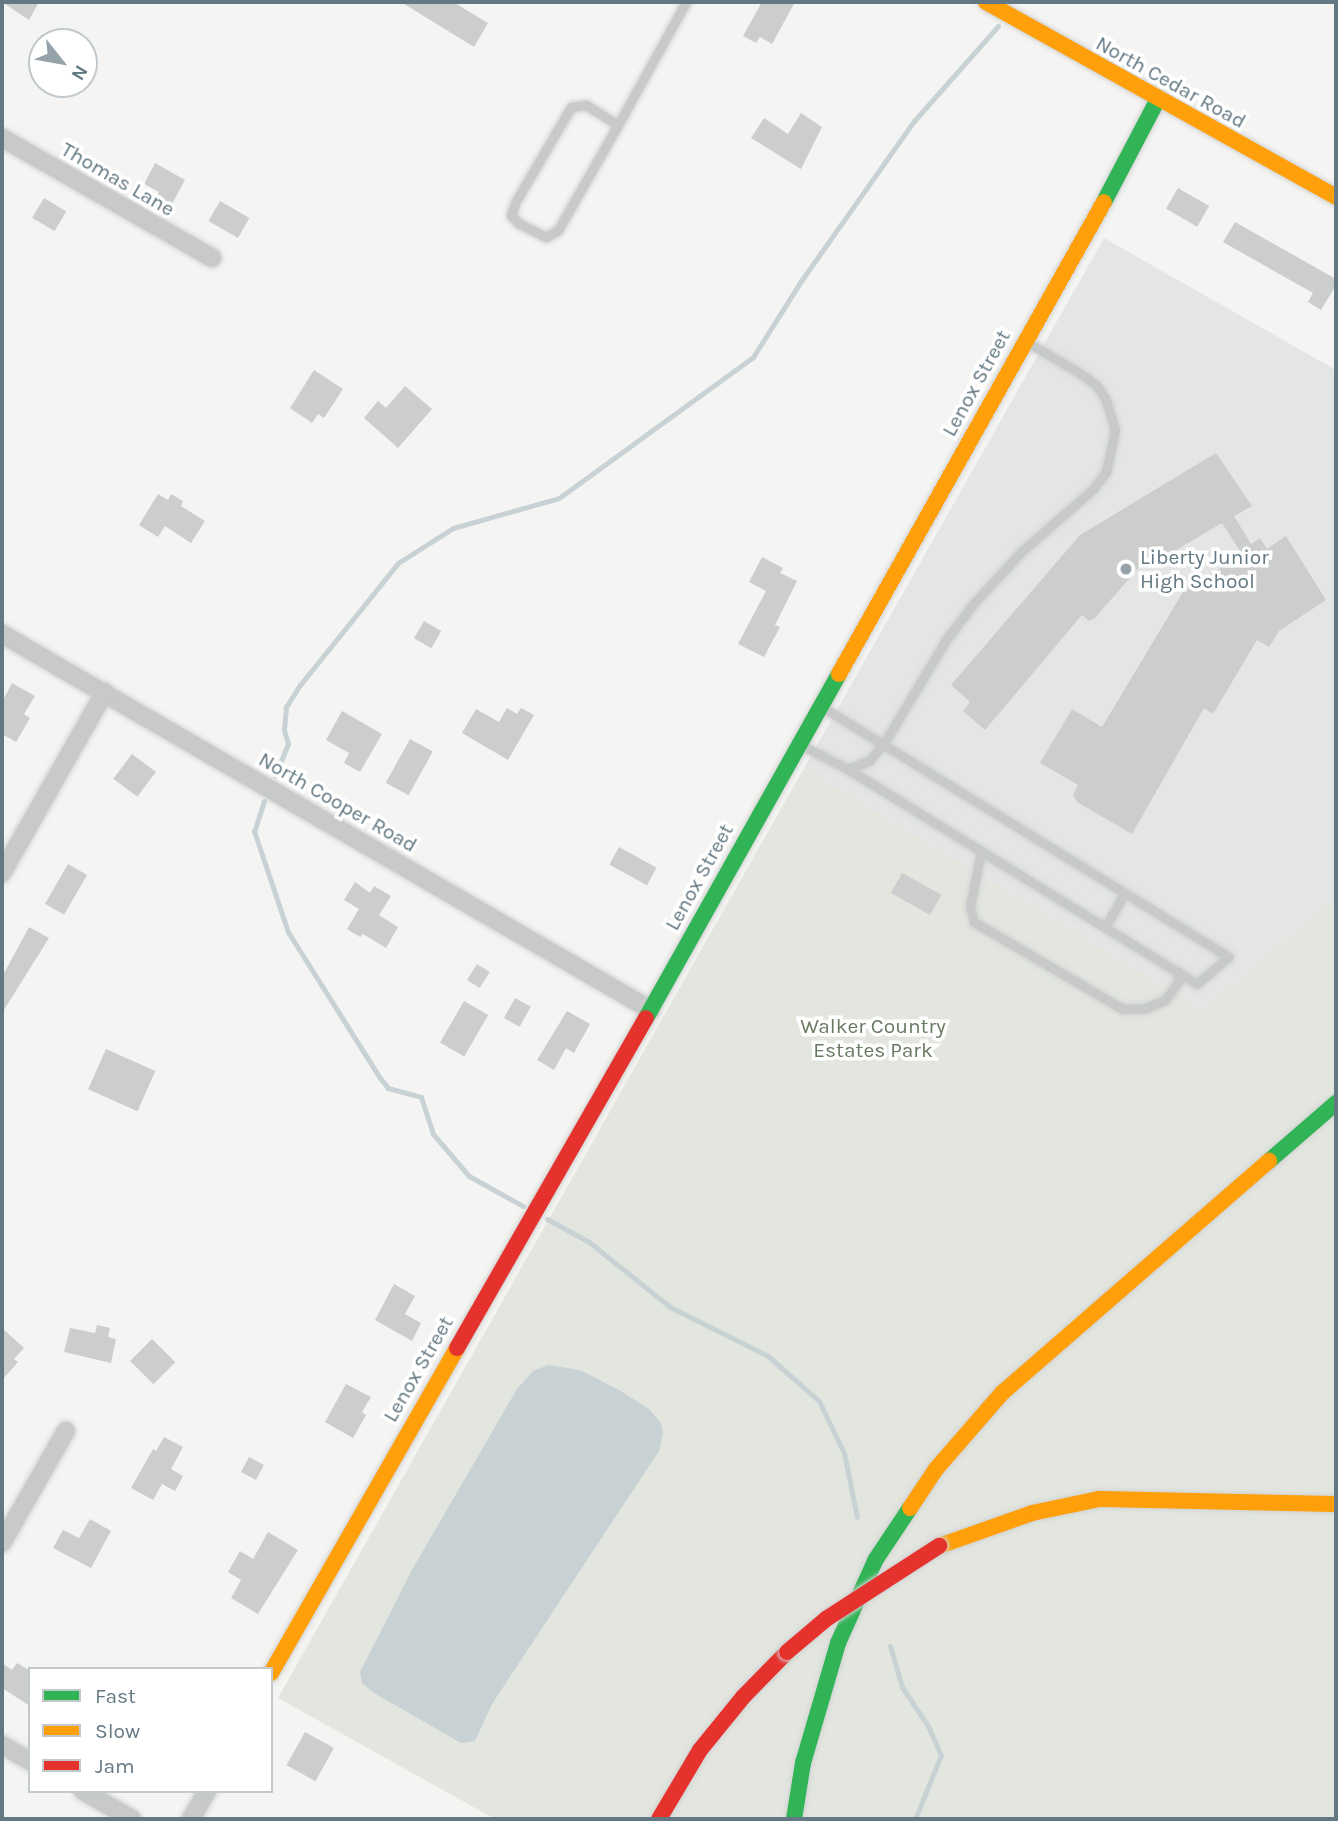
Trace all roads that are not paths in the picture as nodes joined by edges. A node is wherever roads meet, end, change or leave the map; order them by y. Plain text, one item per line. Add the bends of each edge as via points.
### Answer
1 (686, 2) edge
2 (986, 2) edge
3 (1158, 99) junction
4 (618, 125) junction
5 (2, 138) edge
6 (1336, 197) edge
7 (212, 258) dead end
8 (1026, 341) junction
9 (2, 634) edge
10 (105, 692) junction
11 (821, 706) junction
12 (800, 744) junction
13 (882, 744) junction
14 (848, 769) junction
15 (981, 851) junction
16 (2, 873) edge
17 (1125, 893) junction
18 (1105, 927) junction
19 (1179, 972) junction
20 (651, 1010) junction
21 (1336, 1103) edge
22 (66, 1431) dead end
23 (1336, 1504) edge
24 (2, 1543) edge
25 (273, 1670) edge
26 (2, 1745) edge
27 (28, 1760) edge
28 (86, 1793) edge
29 (206, 1793) edge
30 (132, 1819) edge
31 (191, 1819) edge
32 (659, 1819) edge
33 (793, 1819) edge

1 - 4 lane
2 - 3 main road, North Cedar Road
3 - 6 main road, North Cedar Road
3 - 8 main road, Lenox Street
4 - 4 lane via 558,230 546,237 518,223 511,215 516,203 571,107 586,105
5 - 7 street, Thomas Lane
8 - 11 main road, Lenox Street
8 - 13 lane via 1081,374 1105,398 1115,430 1105,472 1093,489 1021,552 974,603
9 - 10 street, North Cooper Road
10 - 16 street
10 - 20 street, North Cooper Road
11 - 12 main road, Lenox Street
11 - 13 lane
12 - 14 lane
12 - 20 main road, Lenox Street
13 - 14 lane via 870,760
13 - 17 lane
14 - 15 lane
15 - 18 lane
15 - 19 lane via 970,907 974,922 1123,1010 1165,1000 1178,982
17 - 18 lane
17 - 19 lane via 1228,957 1198,984
18 - 19 lane
20 - 25 main road, Lenox Street
21 - 33 main road via 1002,1393 936,1469 876,1559 838,1643 803,1763
22 - 24 street
23 - 32 main road, bridge via 1099,1499 1032,1513 939,1546 826,1619 787,1652 700,1750
26 - 27 street
28 - 30 street
29 - 31 street

